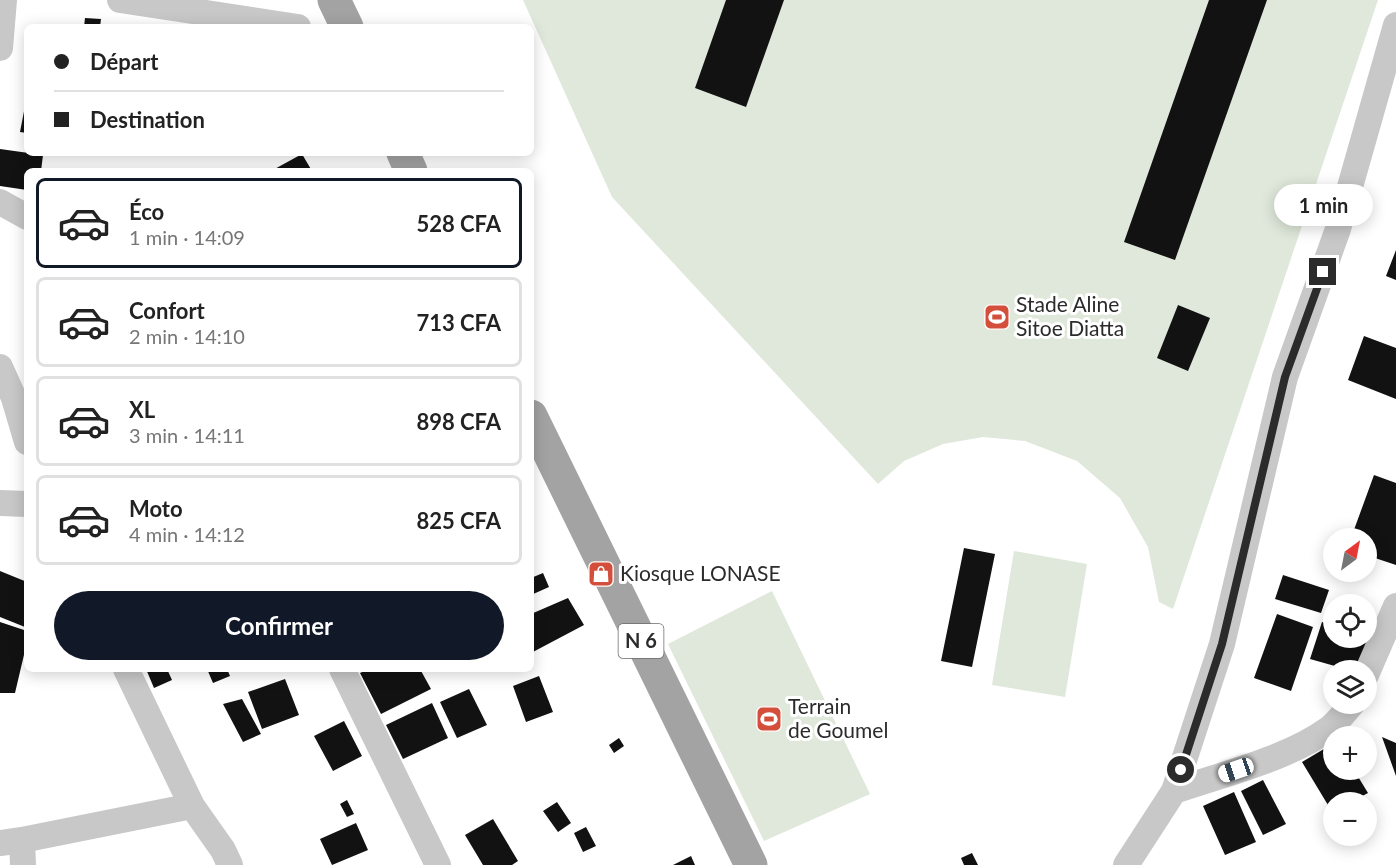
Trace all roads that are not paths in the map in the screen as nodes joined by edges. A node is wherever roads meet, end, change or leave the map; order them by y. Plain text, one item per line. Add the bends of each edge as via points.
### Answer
1 (4, 0) edge
2 (120, 0) edge
3 (334, 0) edge
4 (278, 24) edge
5 (346, 24) edge
6 (1396, 25) edge
7 (0, 48) edge
8 (0, 202) edge
9 (24, 215) edge
10 (0, 367) edge
11 (534, 422) edge
12 (24, 432) edge
13 (0, 503) edge
14 (24, 504) edge
15 (1396, 606) edge
16 (1373, 660) edge
17 (127, 672) edge
18 (343, 672) edge
19 (1343, 714) edge
20 (1174, 791) junction
21 (192, 806) junction
22 (15, 849) edge
23 (230, 865) edge
24 (438, 865) edge
25 (751, 865) edge
26 (1126, 865) edge

1 - 7 street
2 - 4 street
3 - 5 main road
6 - 20 street via 1338,229 1285,377 1222,644
8 - 9 street
10 - 12 street
11 - 25 main road, N 6
13 - 14 street
15 - 16 street
17 - 21 street
18 - 24 street
19 - 20 street via 1331,727 1278,756
20 - 26 street
21 - 22 street
21 - 23 street

